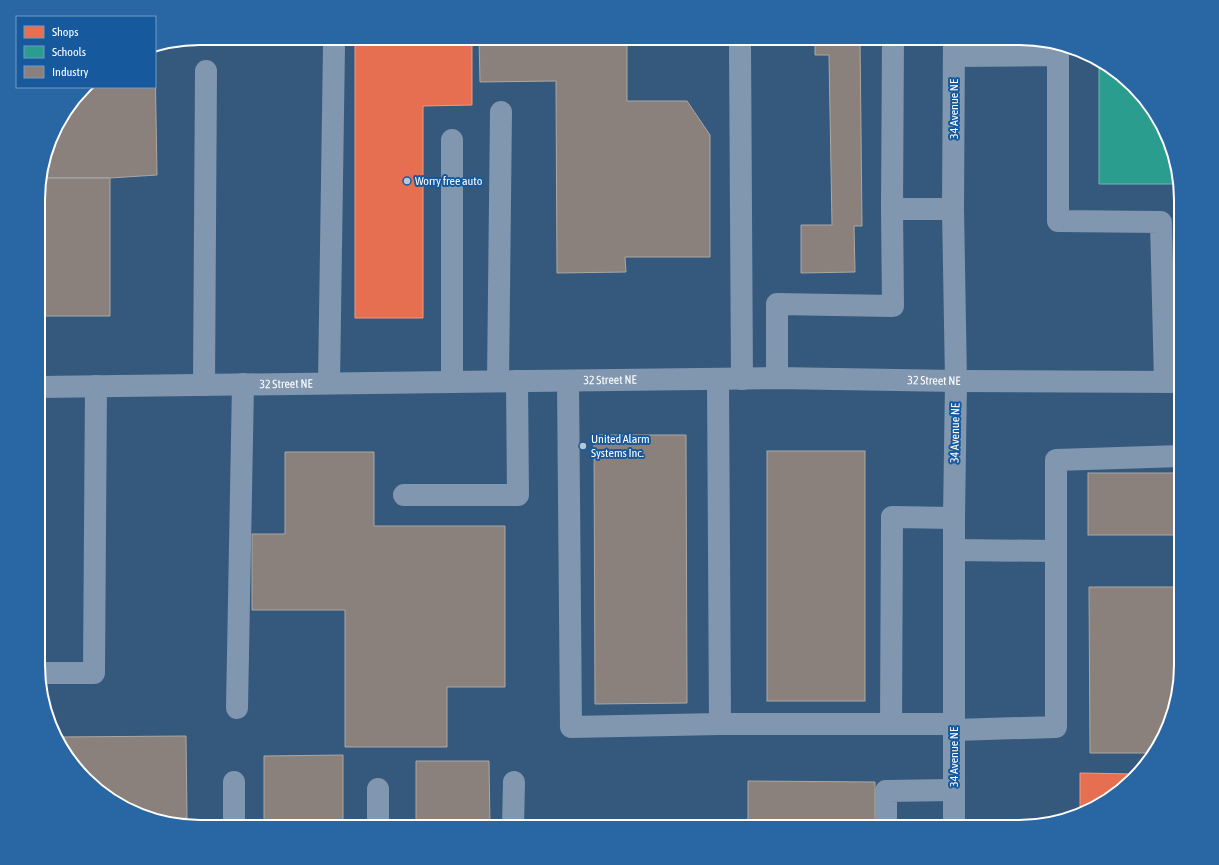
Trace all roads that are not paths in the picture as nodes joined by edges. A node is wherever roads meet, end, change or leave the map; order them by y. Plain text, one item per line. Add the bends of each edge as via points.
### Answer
1 (740, 45) dead end
2 (893, 45) edge
3 (334, 46) dead end
4 (954, 47) edge
5 (206, 70) dead end
6 (501, 112) dead end
7 (452, 140) dead end
8 (892, 209) junction
9 (953, 209) junction
10 (742, 378) junction
11 (777, 378) junction
12 (718, 379) junction
13 (507, 381) junction
14 (568, 381) junction
15 (956, 381) junction
16 (452, 382) junction
17 (1173, 382) edge
18 (329, 383) junction
19 (243, 384) junction
20 (204, 385) junction
21 (96, 386) junction
22 (45, 387) edge
23 (1174, 456) edge
24 (404, 494) dead end
25 (954, 518) junction
26 (954, 550) junction
27 (1056, 551) junction
28 (45, 673) edge
29 (237, 708) dead end
30 (720, 724) junction
31 (891, 724) junction
32 (954, 727) junction
33 (234, 782) dead end
34 (514, 782) dead end
35 (378, 789) dead end
36 (954, 790) junction
37 (234, 820) edge
38 (378, 820) edge
39 (513, 820) edge
40 (886, 820) edge
41 (954, 820) edge

1 - 10 street
2 - 8 street
3 - 18 street
4 - 9 street, 34 Avenue NE
4 - 17 street via 1058,55 1058,221 1161,222
5 - 20 street
6 - 13 street
7 - 16 street
8 - 9 street
8 - 11 street via 893,306 777,304
9 - 15 street, 34 Avenue NE
10 - 11 street, 32 Street NE
10 - 12 street, 32 Street NE
11 - 15 street, 32 Street NE
12 - 14 street, 32 Street NE
12 - 30 street
13 - 14 street, 32 Street NE
13 - 16 street, 32 Street NE
13 - 24 street via 518,496
14 - 30 street via 571,727
15 - 17 street, 32 Street NE
15 - 25 street, 34 Avenue NE
16 - 18 street, 32 Street NE
18 - 19 street, 32 Street NE
19 - 20 street, 32 Street NE
19 - 29 street
20 - 21 street, 32 Street NE
21 - 22 street, 32 Street NE
21 - 28 street via 94,673
23 - 27 street via 1056,460
25 - 26 street, 34 Avenue NE
25 - 31 street via 892,517
26 - 27 street
26 - 32 street, 34 Avenue NE
27 - 32 street via 1056,727
30 - 31 street
31 - 32 street
32 - 36 street, 34 Avenue NE
33 - 37 street
34 - 39 street
35 - 38 street
36 - 40 street via 886,791
36 - 41 street, 34 Avenue NE

